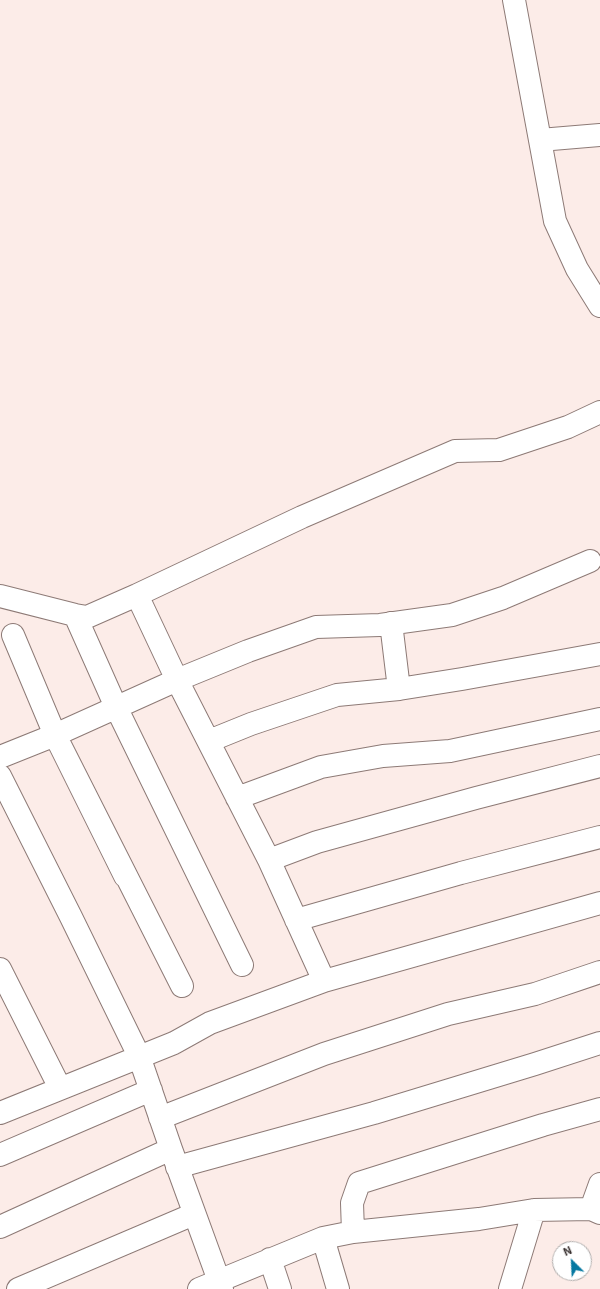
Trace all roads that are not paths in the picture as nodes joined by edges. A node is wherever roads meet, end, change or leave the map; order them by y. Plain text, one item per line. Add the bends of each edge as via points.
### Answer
1 (514, 0) edge
2 (600, 135) edge
3 (540, 140) junction
4 (600, 306) edge
5 (600, 412) edge
6 (597, 561) edge
7 (138, 595) junction
8 (0, 596) edge
9 (75, 615) junction
10 (391, 623) junction
11 (13, 635) dead end
12 (600, 654) edge
13 (177, 680) junction
14 (399, 689) junction
15 (116, 708) junction
16 (600, 719) edge
17 (55, 735) junction
18 (209, 742) junction
19 (0, 757) edge
20 (600, 766) edge
21 (0, 776) edge
22 (237, 798) junction
23 (600, 837) edge
24 (269, 860) junction
25 (125, 876) dead end
26 (600, 903) edge
27 (296, 920) junction
28 (242, 965) dead end
29 (0, 969) edge
30 (600, 972) edge
31 (324, 981) junction
32 (182, 986) dead end
33 (600, 1043) edge
34 (139, 1056) junction
35 (60, 1088) junction
36 (151, 1090) junction
37 (600, 1109) edge
38 (0, 1113) edge
39 (160, 1118) junction
40 (0, 1155) edge
41 (174, 1158) junction
42 (600, 1184) edge
43 (534, 1210) junction
44 (595, 1211) edge
45 (194, 1214) junction
46 (0, 1228) edge
47 (354, 1232) junction
48 (323, 1238) junction
49 (270, 1259) junction
50 (220, 1285) edge
51 (18, 1289) edge
52 (199, 1289) edge
53 (280, 1289) edge
54 (338, 1289) edge
55 (510, 1289) edge

1 - 3 street
2 - 3 street
3 - 4 street via 555,221 578,269
5 - 7 street via 568,427 499,450 455,452 302,517
6 - 10 street via 452,615
7 - 9 street via 87,617
7 - 13 street
8 - 9 street
9 - 15 street
10 - 13 street via 316,627
10 - 14 street
11 - 17 street
12 - 14 street
13 - 15 street
13 - 18 street
14 - 18 street via 338,695 251,724
15 - 17 street
15 - 28 street
16 - 22 street via 450,751 383,756 321,768
17 - 19 street
17 - 25 street
17 - 32 street
18 - 22 street
20 - 24 street via 317,842
21 - 34 street
22 - 24 street
23 - 27 street via 460,873
24 - 27 street
26 - 31 street
27 - 31 street
29 - 35 street
30 - 39 street via 535,994 448,1014 324,1054
31 - 34 street via 210,1023 174,1043
33 - 41 street via 374,1113
34 - 35 street
34 - 36 street
35 - 38 street
36 - 39 street
36 - 40 street
37 - 47 street via 359,1183 352,1204
39 - 41 street
41 - 45 street
41 - 46 street
42 - 44 street
43 - 44 street
43 - 47 street via 479,1219
43 - 55 street
45 - 50 street
45 - 51 street
47 - 48 street
48 - 49 street
48 - 54 street
49 - 50 street
49 - 53 street
50 - 52 street

